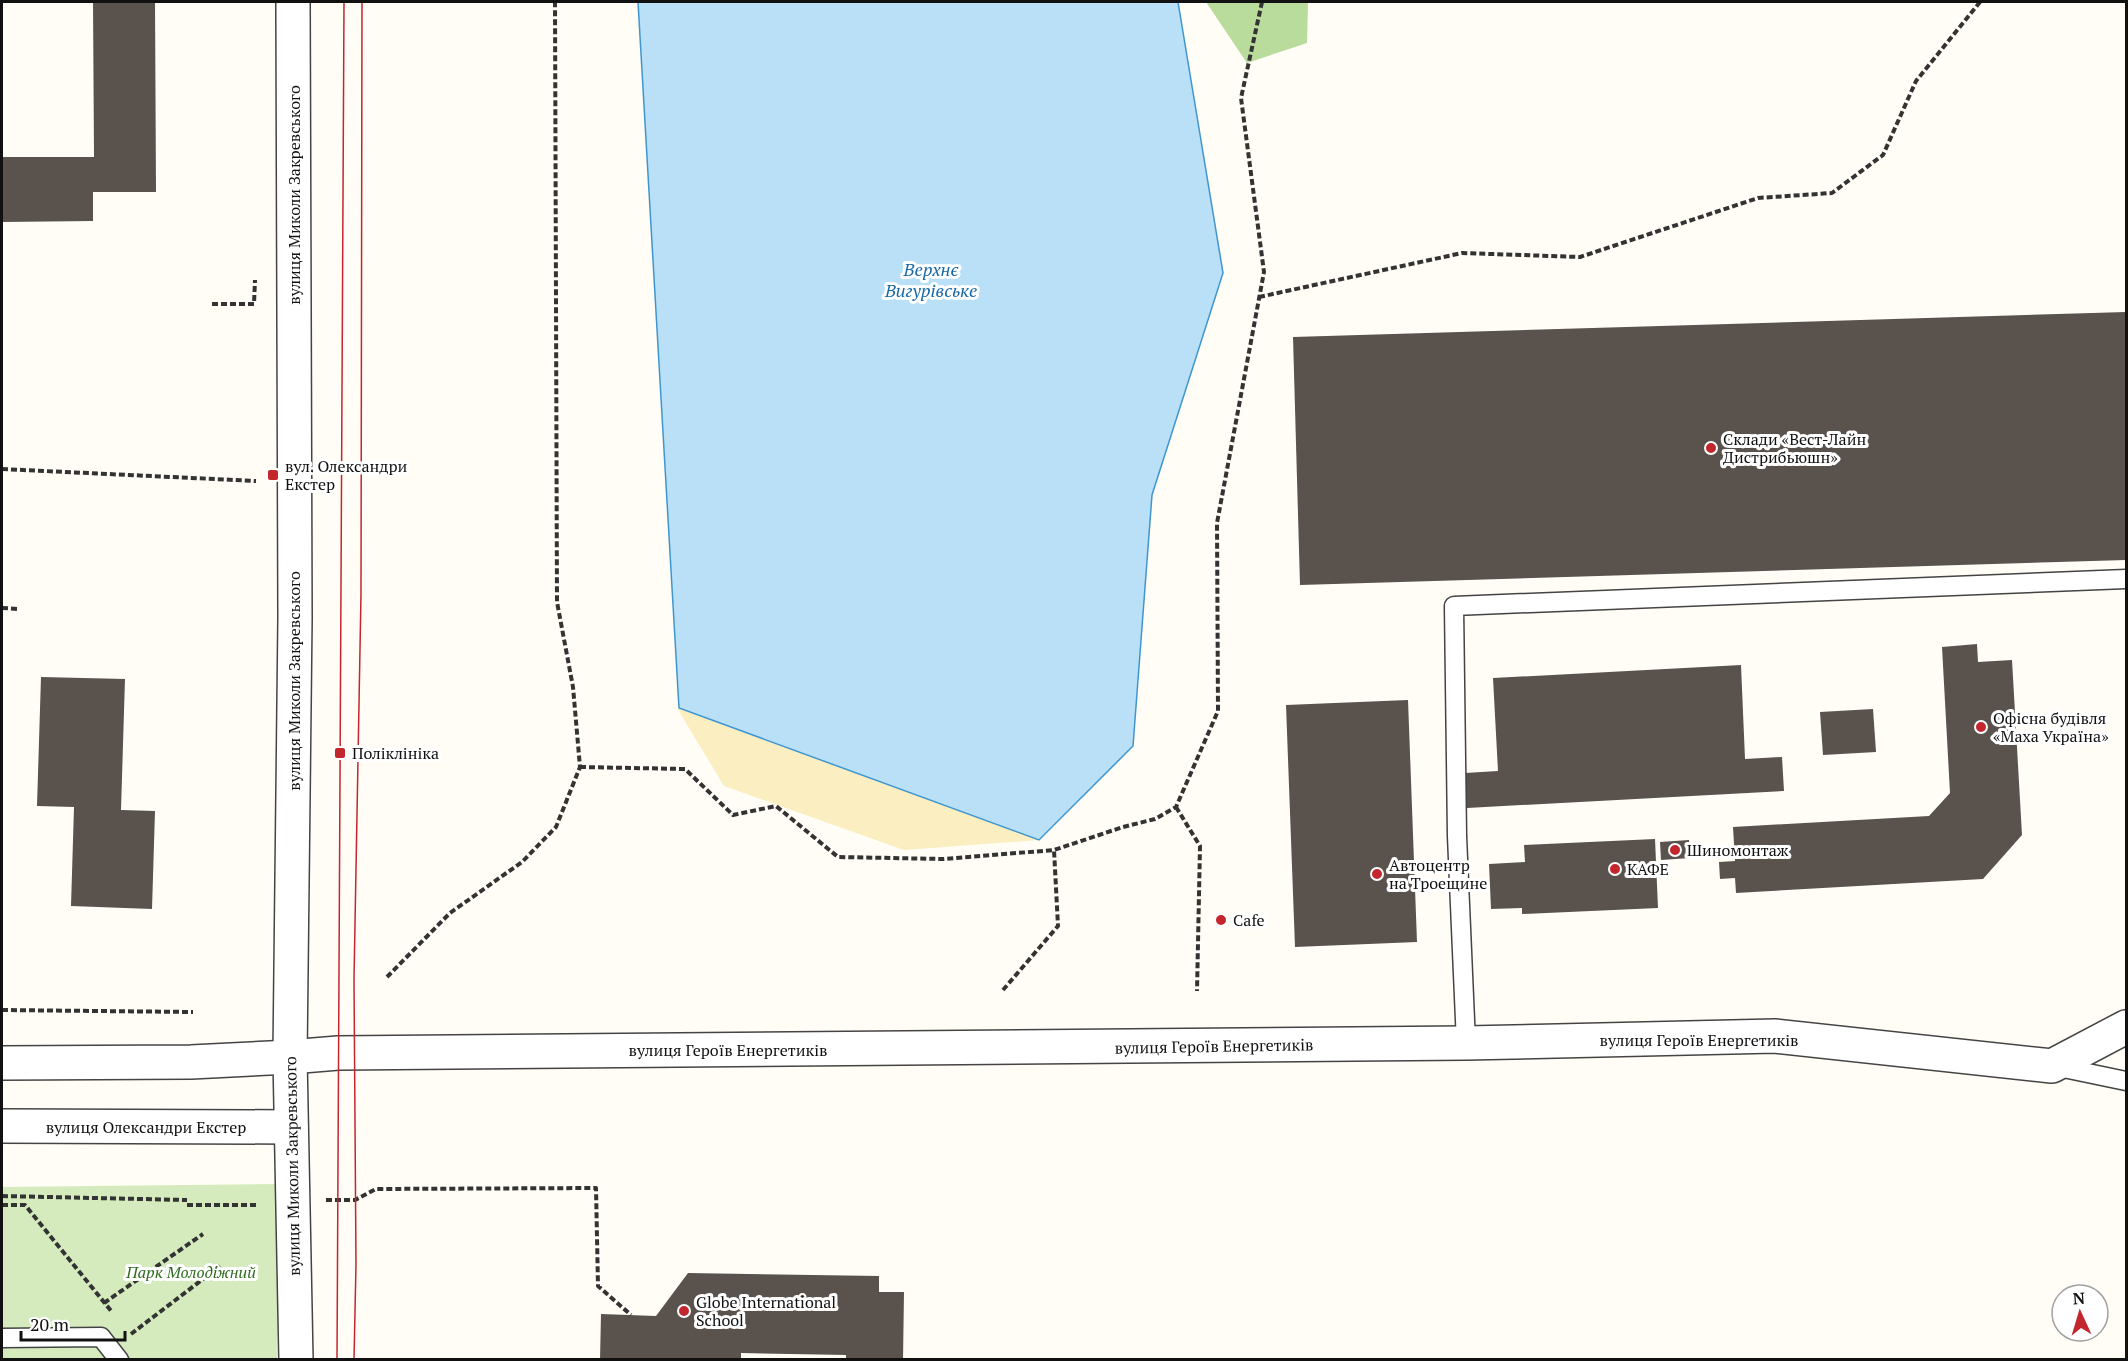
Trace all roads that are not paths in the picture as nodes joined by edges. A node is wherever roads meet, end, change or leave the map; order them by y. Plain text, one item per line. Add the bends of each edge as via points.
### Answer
1 (293, 2) edge
2 (2127, 579) edge
3 (2127, 1027) edge
4 (1466, 1043) junction
5 (290, 1057) junction
6 (2, 1063) edge
7 (2052, 1066) junction
8 (2127, 1081) edge
9 (2, 1126) edge
10 (291, 1127) junction
11 (2, 1338) edge
12 (119, 1359) edge
13 (296, 1359) edge

1 - 5 street, вулиця Миколи Закревського via 295,618
2 - 4 lane via 1454,606 1457,836
3 - 7 street
4 - 5 street, вулиця Героїв Енергетиків via 338,1053
4 - 7 street, вулиця Героїв Енергетиків via 1775,1036
5 - 6 street
5 - 10 street, вулиця Миколи Закревського
7 - 8 lane
9 - 10 street, вулиця Олександри Екстер
10 - 13 street, вулиця Миколи Закревського
11 - 12 lane via 100,1337

